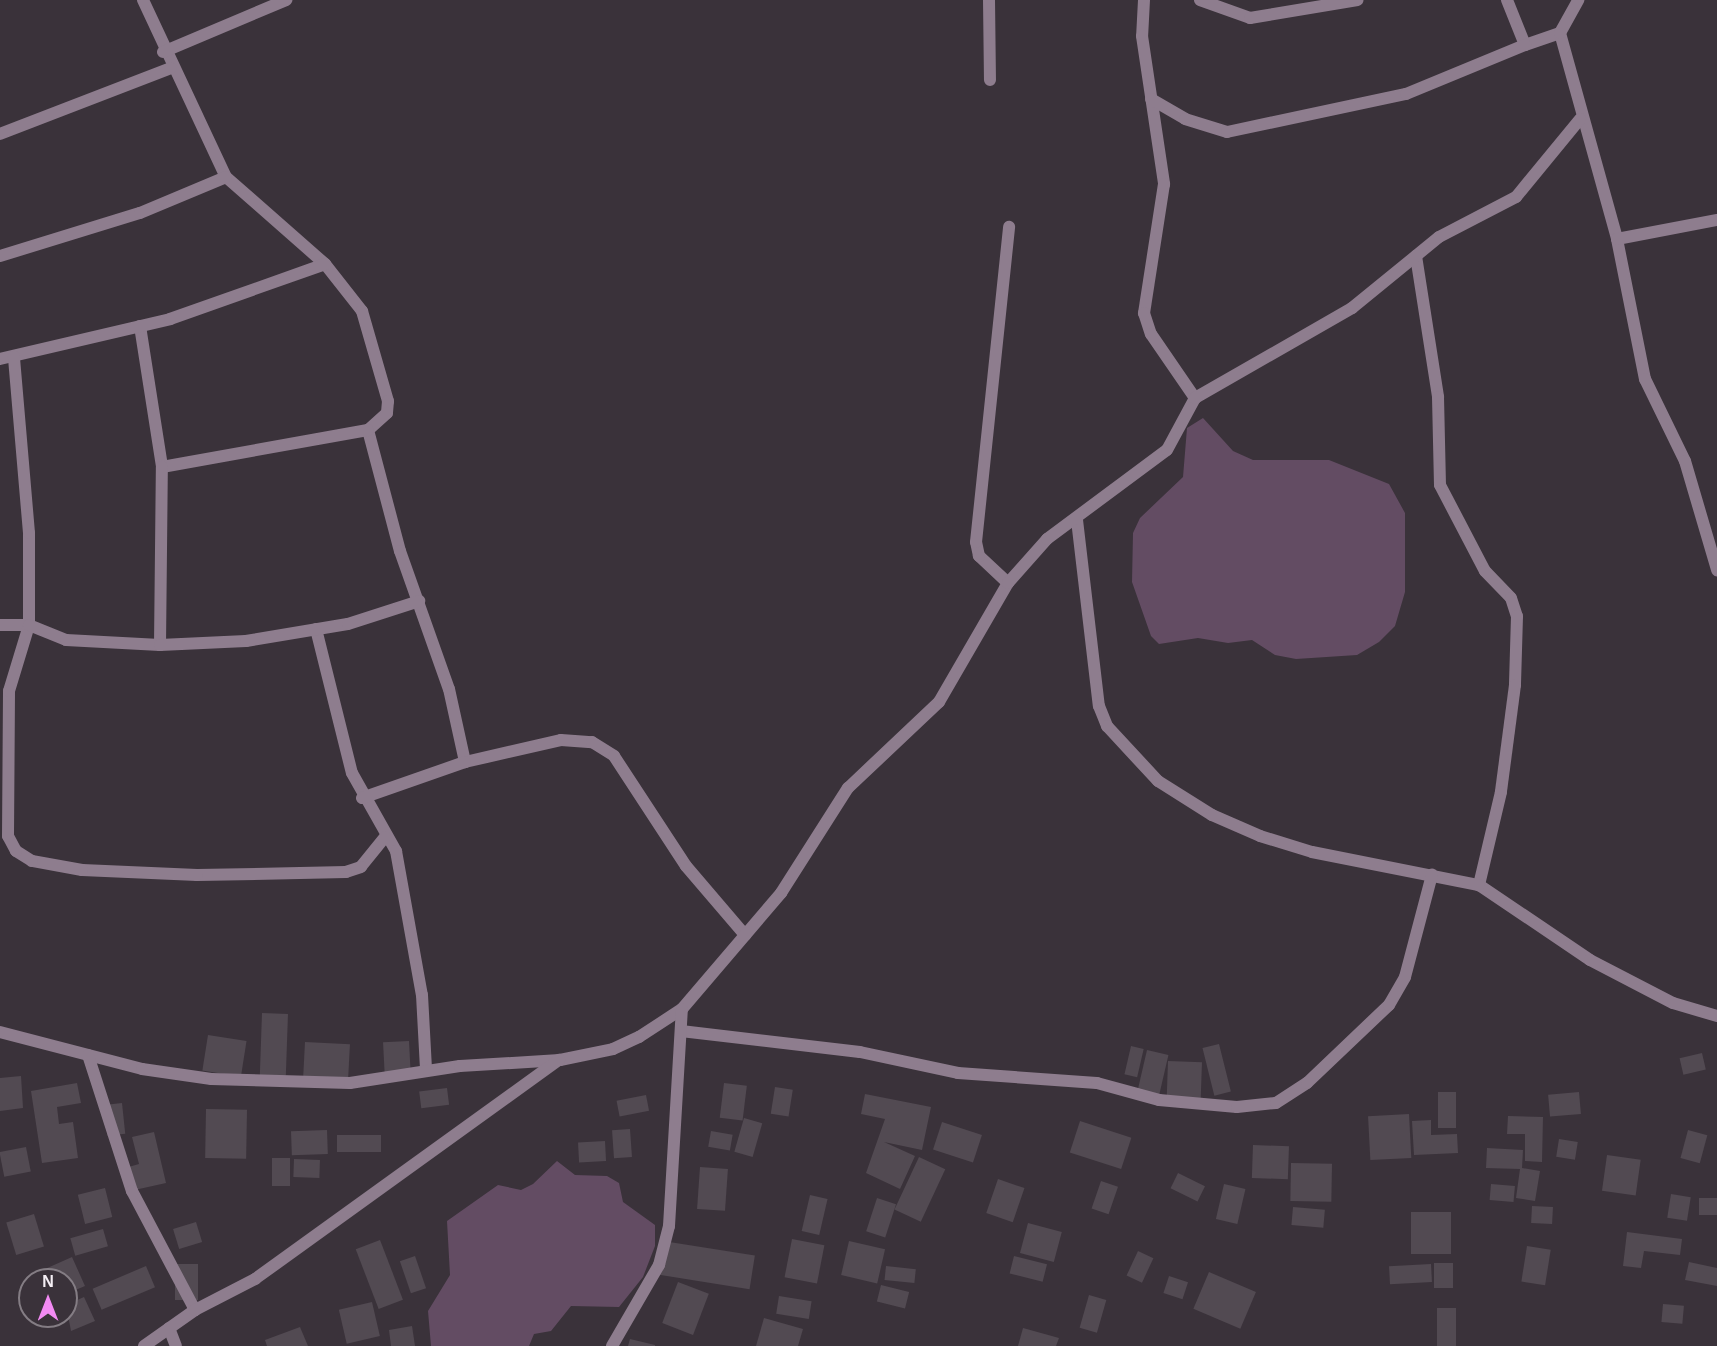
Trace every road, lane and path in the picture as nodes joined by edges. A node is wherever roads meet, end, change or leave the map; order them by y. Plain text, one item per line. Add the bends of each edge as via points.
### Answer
1 (143, 0) edge
2 (286, 0) edge
3 (989, 0) edge
4 (1144, 0) edge
5 (1200, 0) edge
6 (1357, 0) edge
7 (1507, 0) edge
8 (1578, 0) edge
9 (1560, 33) junction
10 (1525, 45) junction
11 (163, 52) junction
12 (171, 68) junction
13 (990, 80) dead end
14 (1151, 99) junction
15 (1580, 119) junction
16 (0, 134) edge
17 (226, 177) junction
18 (1717, 220) edge
19 (1009, 227) dead end
20 (1617, 239) junction
21 (0, 256) edge
22 (1416, 256) junction
23 (325, 264) junction
24 (140, 326) junction
25 (14, 357) junction
26 (0, 359) edge
27 (1195, 398) junction
28 (368, 430) junction
29 (162, 467) junction
30 (1077, 520) junction
31 (1717, 570) edge
32 (1008, 583) junction
33 (419, 601) junction
34 (0, 625) edge
35 (29, 625) junction
36 (316, 629) junction
37 (160, 645) junction
38 (465, 762) junction
39 (362, 798) junction
40 (385, 837) junction
41 (1432, 875) junction
42 (1479, 885) junction
43 (745, 935) junction
44 (682, 1009) junction
45 (1717, 1016) edge
46 (681, 1031) junction
47 (0, 1032) edge
48 (88, 1054) junction
49 (560, 1060) junction
50 (426, 1070) junction
51 (195, 1310) junction
52 (169, 1328) junction
53 (144, 1346) edge
54 (176, 1346) edge
55 (612, 1346) edge

1 - 11 street
2 - 11 street
3 - 13 street
4 - 14 street via 1142,36
5 - 6 street via 1250,18
7 - 10 street
8 - 9 street
9 - 10 street
9 - 15 street
10 - 14 street via 1406,94 1227,132 1185,119
11 - 12 street
12 - 16 street
12 - 17 street
14 - 27 street via 1164,184 1144,313 1151,334
15 - 20 street
15 - 22 street via 1516,197 1439,237
17 - 21 street via 140,213
17 - 23 street
18 - 20 street
19 - 32 street via 976,542 979,556
20 - 31 street via 1645,379 1685,461
22 - 27 street via 1352,308
22 - 42 street via 1438,397 1440,485 1485,571 1511,598 1517,616 1515,685 1501,792
23 - 24 street
23 - 28 street via 362,311 388,401 387,413
24 - 25 street
24 - 29 street
25 - 26 street
25 - 35 street via 29,533
27 - 30 street via 1167,450
28 - 29 street
28 - 33 street
29 - 37 street
30 - 32 street via 1047,540
30 - 41 street via 1099,706 1107,726 1158,781 1212,815 1260,836 1312,852
32 - 43 street via 939,702 848,788 781,893
33 - 36 street
33 - 38 street via 449,689
34 - 35 street
35 - 37 street via 66,640
35 - 40 street via 5,721 8,836 16,851 32,861 82,870 197,875 346,872 361,867
36 - 37 street
36 - 39 street via 330,704
38 - 39 street
38 - 43 street via 561,740 592,742 615,756 686,866
39 - 40 street
40 - 50 street via 396,851 412,922
41 - 42 street
41 - 46 street via 1405,977 1389,1005 1307,1083 1276,1103 1237,1107 1159,1100 1097,1083 958,1073 860,1052
42 - 45 street via 1590,960 1673,1003
43 - 44 street
44 - 46 street
44 - 49 street via 614,1049
46 - 55 street via 669,1226 659,1265
47 - 48 street
48 - 50 street via 211,1079 350,1083
48 - 51 street via 132,1191
49 - 50 street
49 - 51 street via 255,1279
51 - 52 street
52 - 53 street
52 - 54 street

